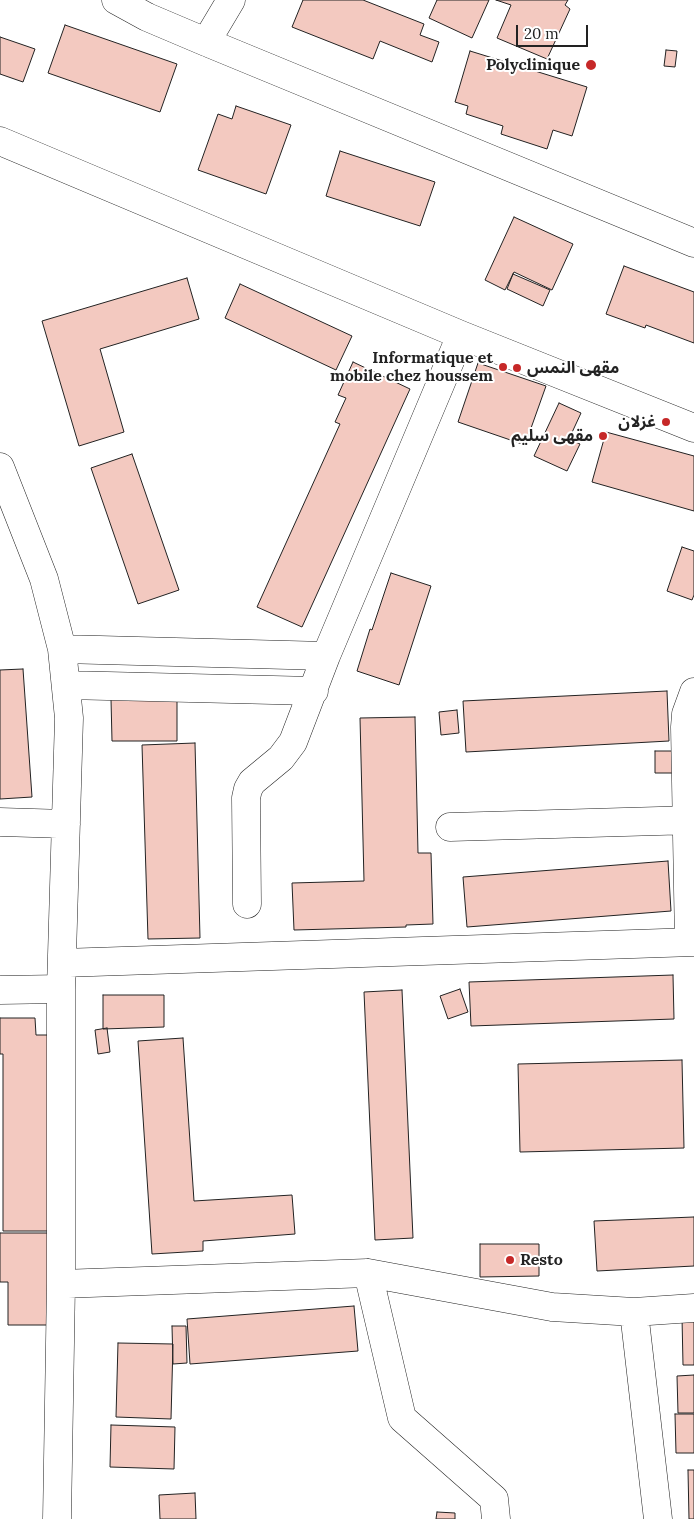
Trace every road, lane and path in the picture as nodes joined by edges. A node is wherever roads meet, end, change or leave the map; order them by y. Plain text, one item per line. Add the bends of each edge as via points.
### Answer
1 (116, 0) edge
2 (231, 0) edge
3 (206, 42) junction
4 (0, 140) edge
5 (694, 243) edge
6 (461, 335) junction
7 (694, 428) edge
8 (0, 467) edge
9 (62, 648) junction
10 (326, 656) junction
11 (66, 684) junction
12 (314, 690) junction
13 (694, 692) edge
14 (690, 820) edge
15 (0, 822) edge
16 (66, 824) junction
17 (450, 827) dead end
18 (247, 904) dead end
19 (692, 942) edge
20 (62, 976) junction
21 (0, 990) edge
22 (368, 1273) junction
23 (61, 1284) junction
24 (694, 1308) edge
25 (634, 1312) junction
26 (57, 1519) edge
27 (496, 1519) edge
28 (658, 1519) edge

1 - 3 street
2 - 3 street
3 - 5 street
4 - 6 street
6 - 7 street
6 - 10 street
8 - 9 street via 44,579
9 - 10 street
9 - 11 street
10 - 12 street
11 - 12 street
11 - 16 street via 69,718
12 - 18 street via 288,750 258,775 248,789
13 - 14 street via 685,720
14 - 17 street
14 - 19 street
15 - 16 street
16 - 20 street
19 - 20 street
20 - 21 street
20 - 23 street
22 - 23 street
22 - 25 street via 552,1307
22 - 27 street via 402,1418 494,1499
23 - 26 street
24 - 25 street
25 - 28 street

